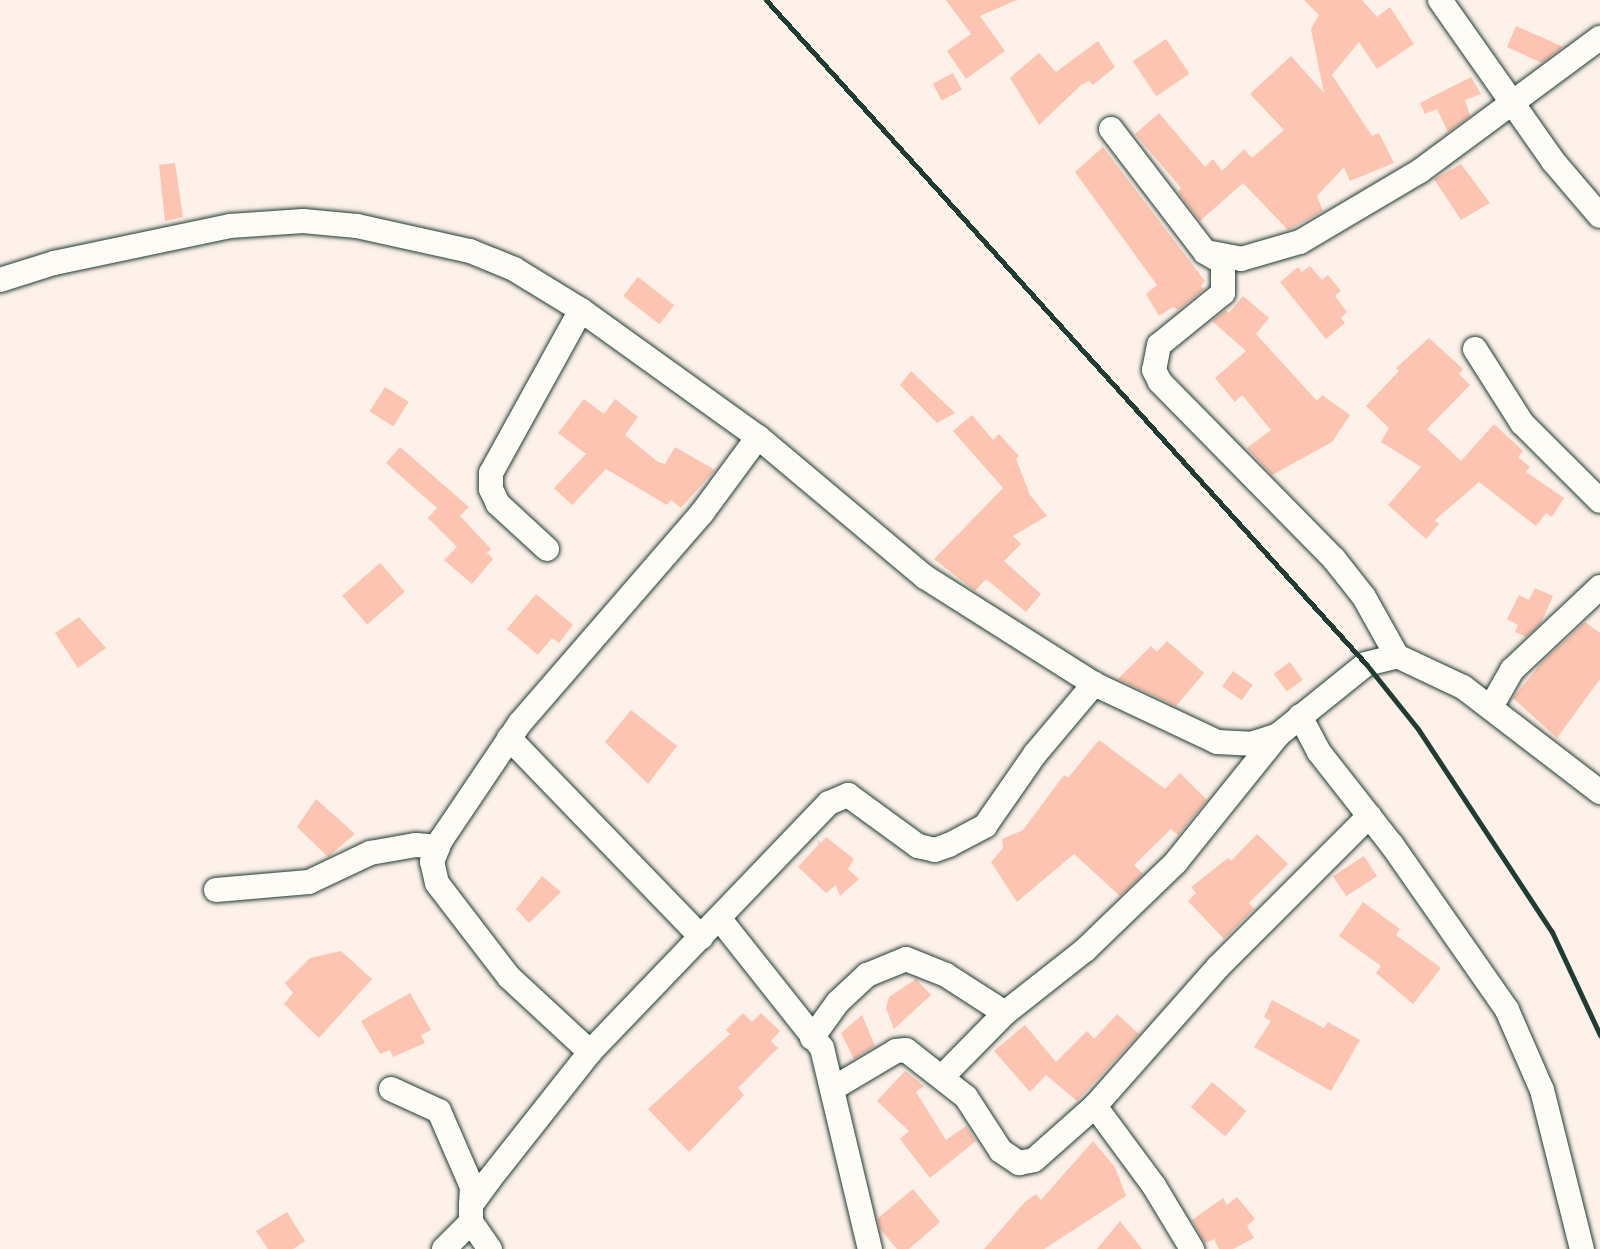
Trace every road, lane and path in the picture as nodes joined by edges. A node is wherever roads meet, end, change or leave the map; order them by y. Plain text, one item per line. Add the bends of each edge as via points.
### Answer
1 (1440, 0) edge
2 (1600, 38) edge
3 (1512, 105) junction
4 (1111, 129) dead end
5 (1600, 216) edge
6 (1205, 252) junction
7 (0, 280) edge
8 (581, 310) junction
9 (1475, 349) dead end
10 (758, 438) junction
11 (1600, 501) edge
12 (547, 549) dead end
13 (1600, 587) edge
14 (1397, 656) junction
15 (1094, 684) junction
16 (1491, 707) junction
17 (1300, 716) junction
18 (1278, 735) junction
19 (509, 738) junction
20 (1600, 792) edge
21 (1369, 816) junction
22 (438, 847) junction
23 (216, 890) dead end
24 (719, 918) junction
25 (701, 937) junction
26 (1005, 1013) junction
27 (812, 1038) junction
28 (590, 1052) junction
29 (943, 1076) junction
30 (391, 1089) dead end
31 (832, 1089) junction
32 (1095, 1106) junction
33 (471, 1214) junction
34 (444, 1249) edge
35 (490, 1249) edge
36 (870, 1249) edge
37 (1192, 1249) edge
38 (1582, 1249) edge

1 - 3 street
2 - 3 street
3 - 5 street
3 - 6 street via 1368,204 1300,242 1241,259
4 - 6 street
6 - 14 street via 1223,264 1223,293 1159,345 1154,370 1172,395 1334,559 1364,597
7 - 8 street via 54,263 230,226 303,221 357,226 470,251 514,269
8 - 10 street
8 - 12 street via 491,473 491,489 498,504
9 - 11 street via 1522,423
10 - 15 street via 925,577
10 - 19 street via 702,513
13 - 16 street via 1512,670
14 - 16 street via 1464,687
14 - 17 street via 1366,663
15 - 18 street via 1217,741 1251,744
15 - 24 street via 1035,754 985,826 935,850 918,846 848,795 839,795
16 - 20 street
17 - 18 street
17 - 21 street via 1319,752
18 - 26 street via 1176,862 1085,950
19 - 22 street
19 - 25 street
21 - 32 street via 1218,967
21 - 38 street via 1507,1010 1542,1090
22 - 23 street via 416,845 370,853 309,882
22 - 28 street via 432,862 437,883 509,976
24 - 25 street
24 - 27 street
25 - 28 street
26 - 27 street via 946,975 906,959 867,975 838,1002
26 - 29 street
27 - 31 street via 822,1048
28 - 33 street
29 - 31 street via 906,1050 896,1051
29 - 32 street via 966,1097 1001,1151 1019,1163 1034,1160
30 - 33 street via 439,1111 472,1187
31 - 36 street
32 - 37 street via 1154,1186
33 - 34 street
33 - 35 street

